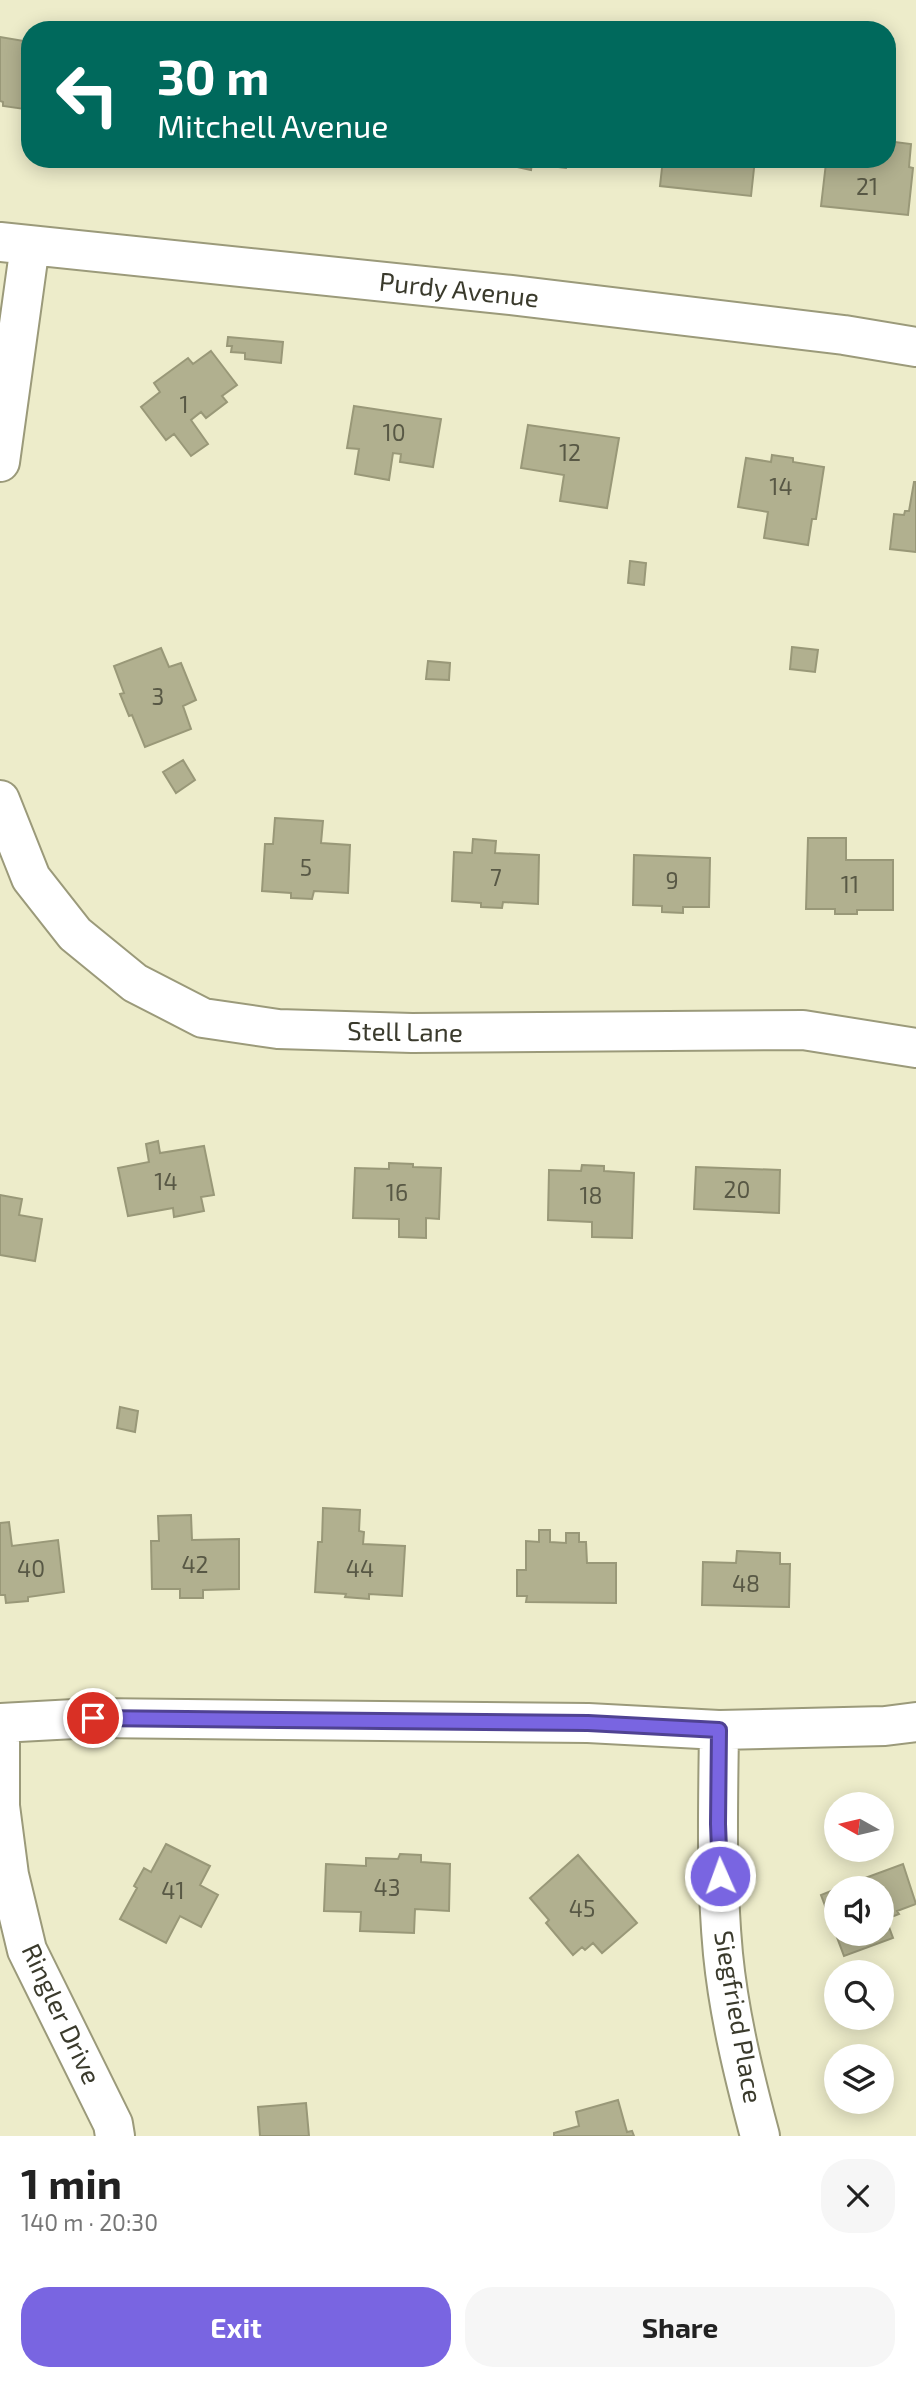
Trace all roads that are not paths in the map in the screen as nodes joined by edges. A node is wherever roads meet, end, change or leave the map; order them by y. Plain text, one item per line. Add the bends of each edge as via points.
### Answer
1 (15, 243) edge
2 (916, 347) edge
3 (0, 462) edge
4 (0, 800) edge
5 (916, 1048) edge
6 (916, 1722) edge
7 (0, 1723) edge
8 (719, 1730) junction
9 (116, 2136) edge
10 (760, 2136) edge

1 - 2 street, Purdy Avenue via 511,295
1 - 3 street
4 - 5 street, Stell Lane via 31,878 75,934 135,983 203,1018 278,1029 412,1033 803,1030
6 - 8 street
7 - 8 street via 216,1719 588,1723
7 - 9 street, Ringler Drive via 0,1806 9,1875 27,1950
8 - 10 street, Siegfried Place via 723,1954 739,2057

